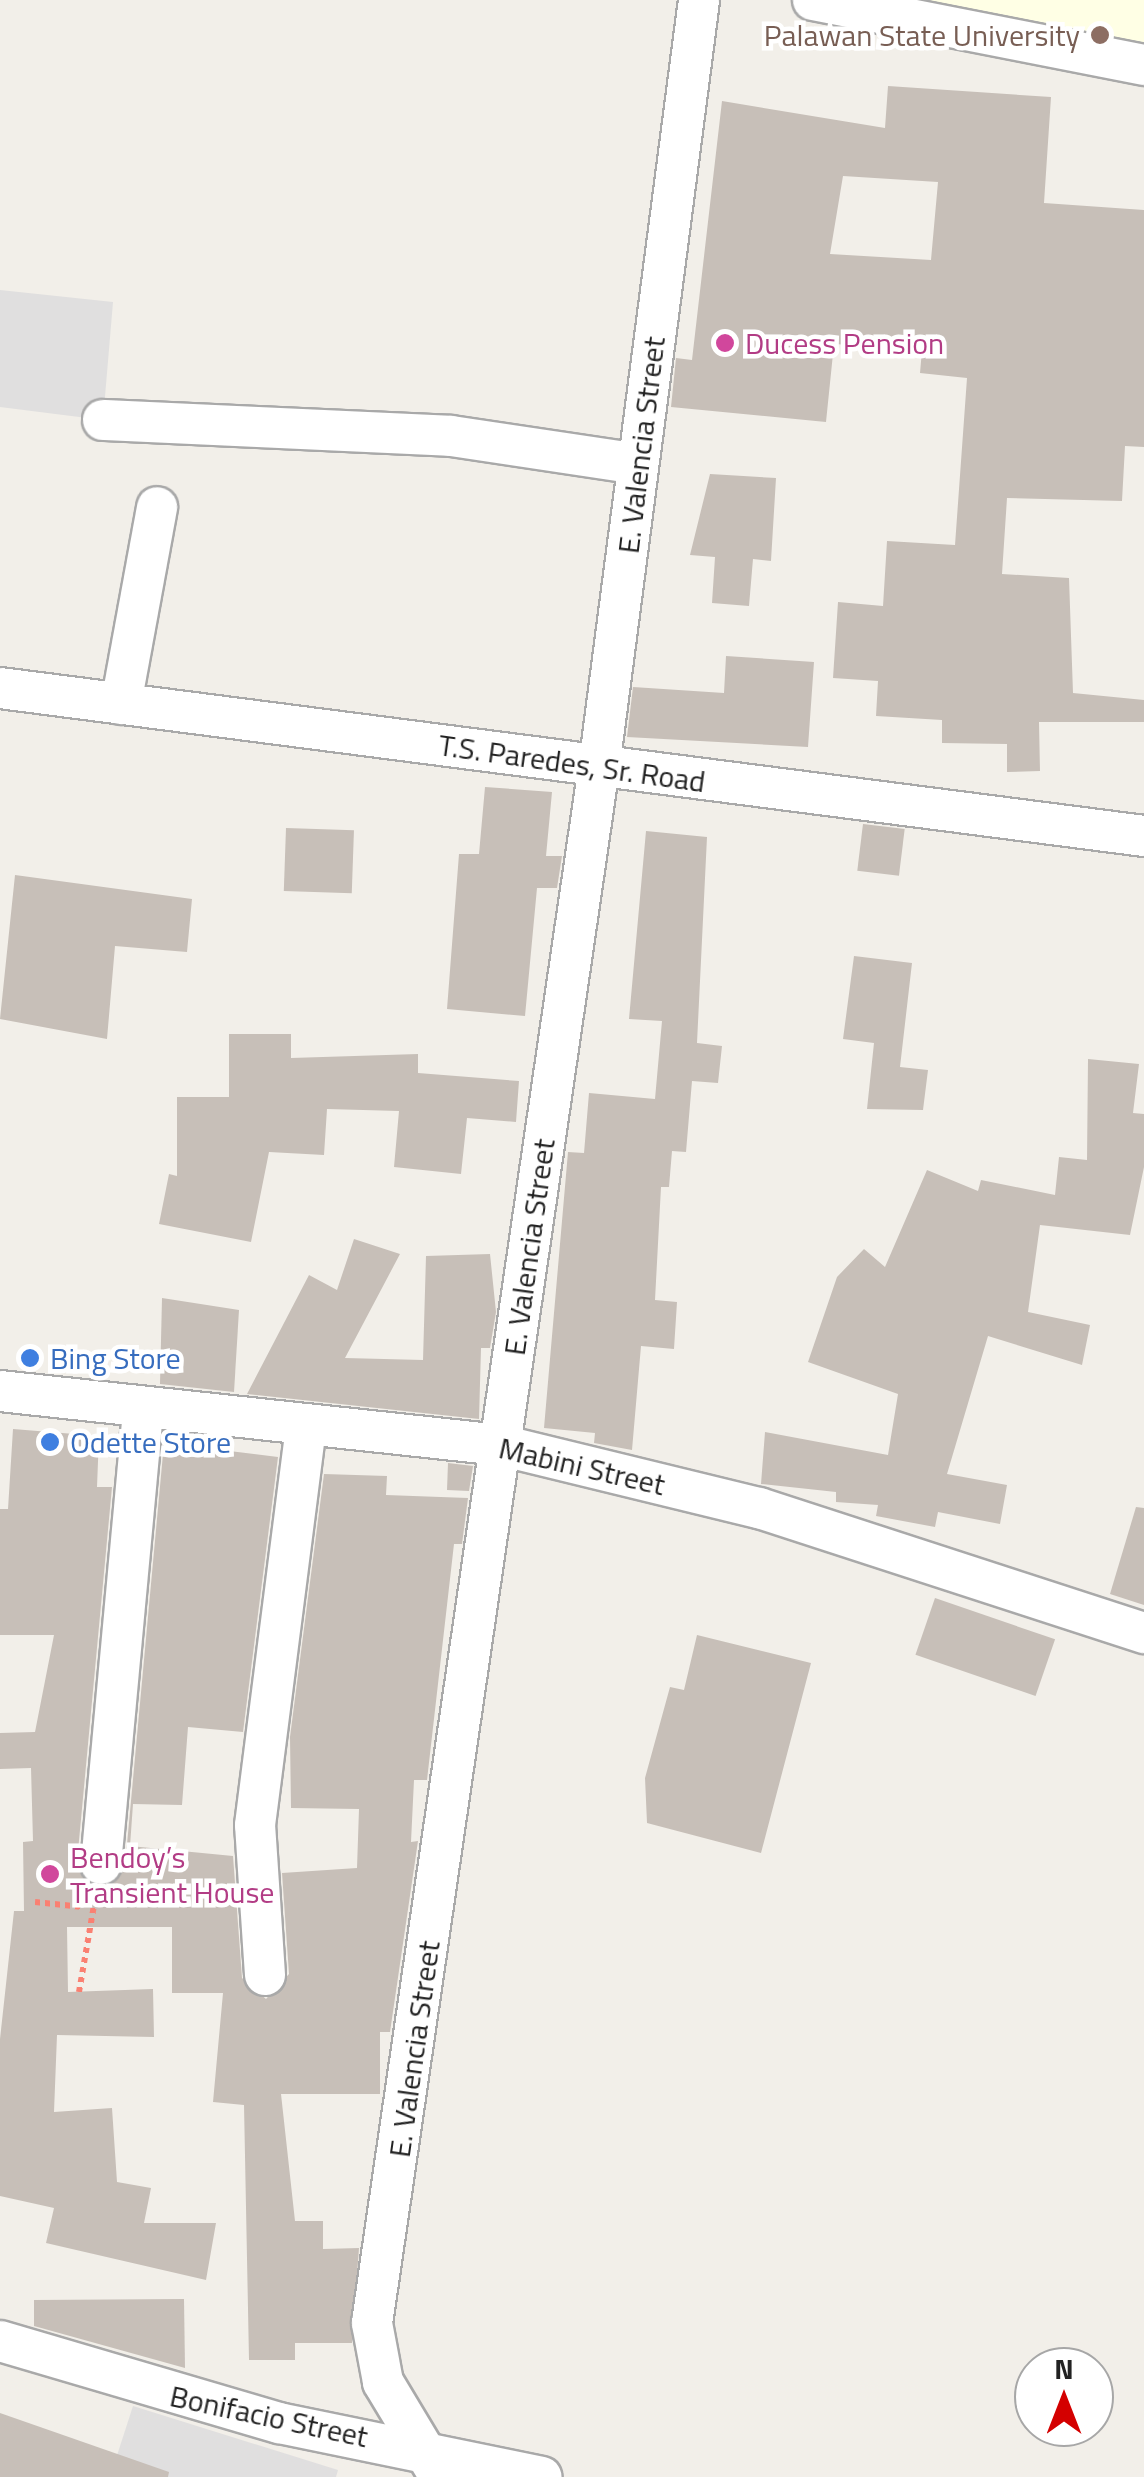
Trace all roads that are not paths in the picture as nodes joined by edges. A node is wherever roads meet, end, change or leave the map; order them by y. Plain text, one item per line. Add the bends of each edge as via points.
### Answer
1 (699, 0) edge
2 (813, 0) edge
3 (1144, 65) edge
4 (104, 420) dead end
5 (638, 464) junction
6 (157, 507) dead end
7 (0, 688) edge
8 (122, 704) junction
9 (599, 768) junction
10 (1144, 836) edge
11 (0, 1390) edge
12 (143, 1409) junction
13 (306, 1427) junction
14 (500, 1446) junction
15 (1144, 1632) edge
16 (101, 1864) road end
17 (265, 1975) dead end
18 (0, 2341) edge
19 (429, 2462) edge
20 (542, 2477) edge

1 - 5 street, E. Valencia Street
2 - 3 street
4 - 5 street via 451,436
5 - 9 street, E. Valencia Street
6 - 8 street
7 - 8 street, T.S. Paredes, Sr. Road
8 - 9 street, T.S. Paredes, Sr. Road
9 - 10 street, T.S. Paredes, Sr. Road
9 - 14 street, E. Valencia Street
11 - 12 street, Mabini Street
12 - 13 street, Mabini Street
12 - 16 street
13 - 14 street, Mabini Street
13 - 17 street via 255,1825
14 - 15 street, Mabini Street via 759,1508
14 - 19 street, E. Valencia Street via 372,2323 383,2382
18 - 19 street, Bonifacio Street
19 - 20 street, Bonifacio Street

